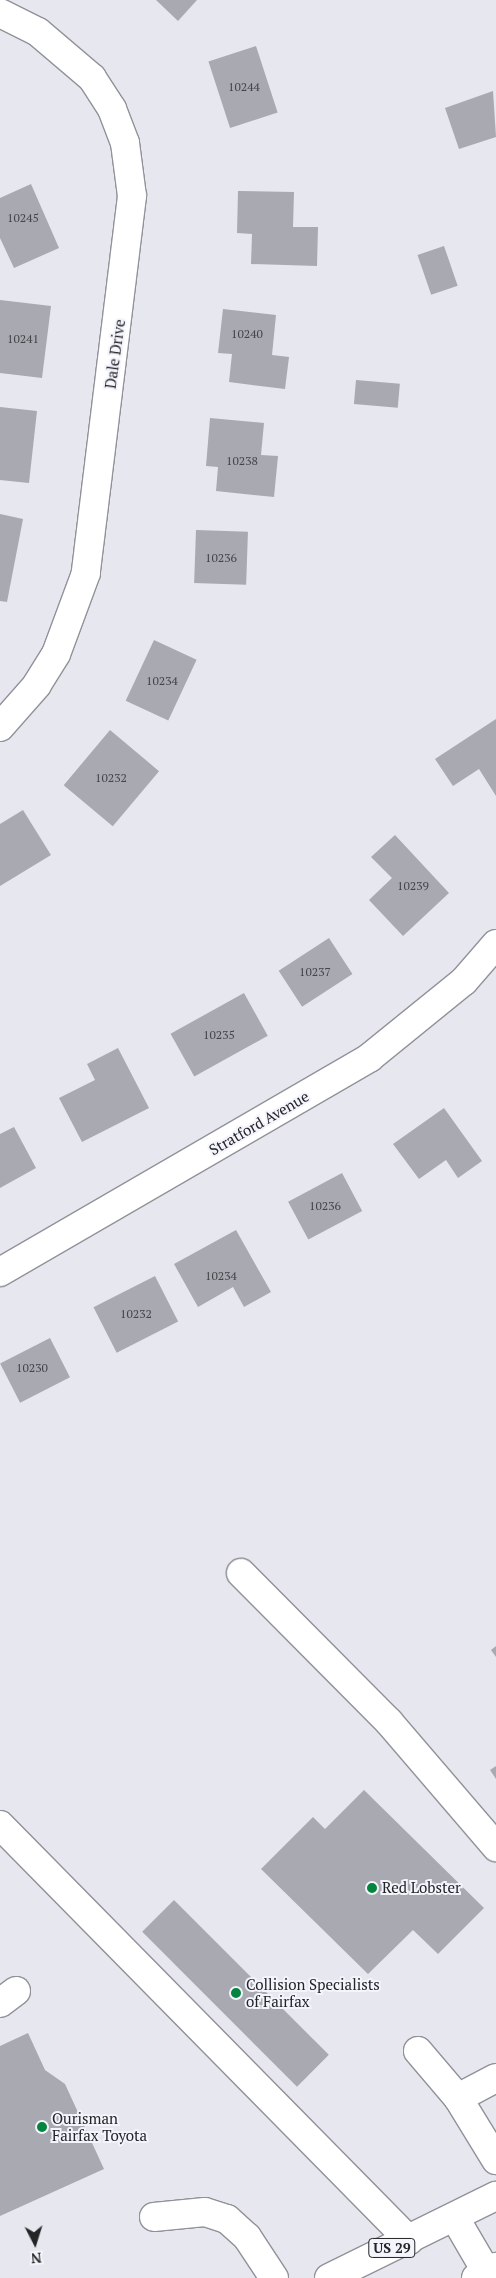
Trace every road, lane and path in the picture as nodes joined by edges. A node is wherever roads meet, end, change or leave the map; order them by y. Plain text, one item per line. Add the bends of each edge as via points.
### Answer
1 (0, 13) edge
2 (0, 727) edge
3 (496, 944) edge
4 (0, 1272) edge
5 (241, 1573) dead end
6 (0, 1825) edge
7 (496, 1847) edge
8 (418, 2051) dead end
9 (496, 2078) edge
10 (458, 2098) junction
11 (496, 2160) edge
12 (496, 2196) edge
13 (154, 2216) dead end
14 (454, 2218) junction
15 (409, 2240) junction
16 (487, 2274) edge
17 (274, 2278) edge
18 (329, 2278) edge

1 - 2 street, Dale Drive via 38,32 92,78 112,109 125,142 132,196 86,573 56,654 37,686
3 - 4 street, Stratford Avenue via 438,1004 369,1058
5 - 7 street via 389,1722
6 - 15 street
8 - 10 street
9 - 10 street
10 - 11 street
12 - 14 street, US 29
13 - 17 street via 205,2212 227,2219 247,2237
14 - 15 street, US 29
14 - 16 street
15 - 18 street, US 29

